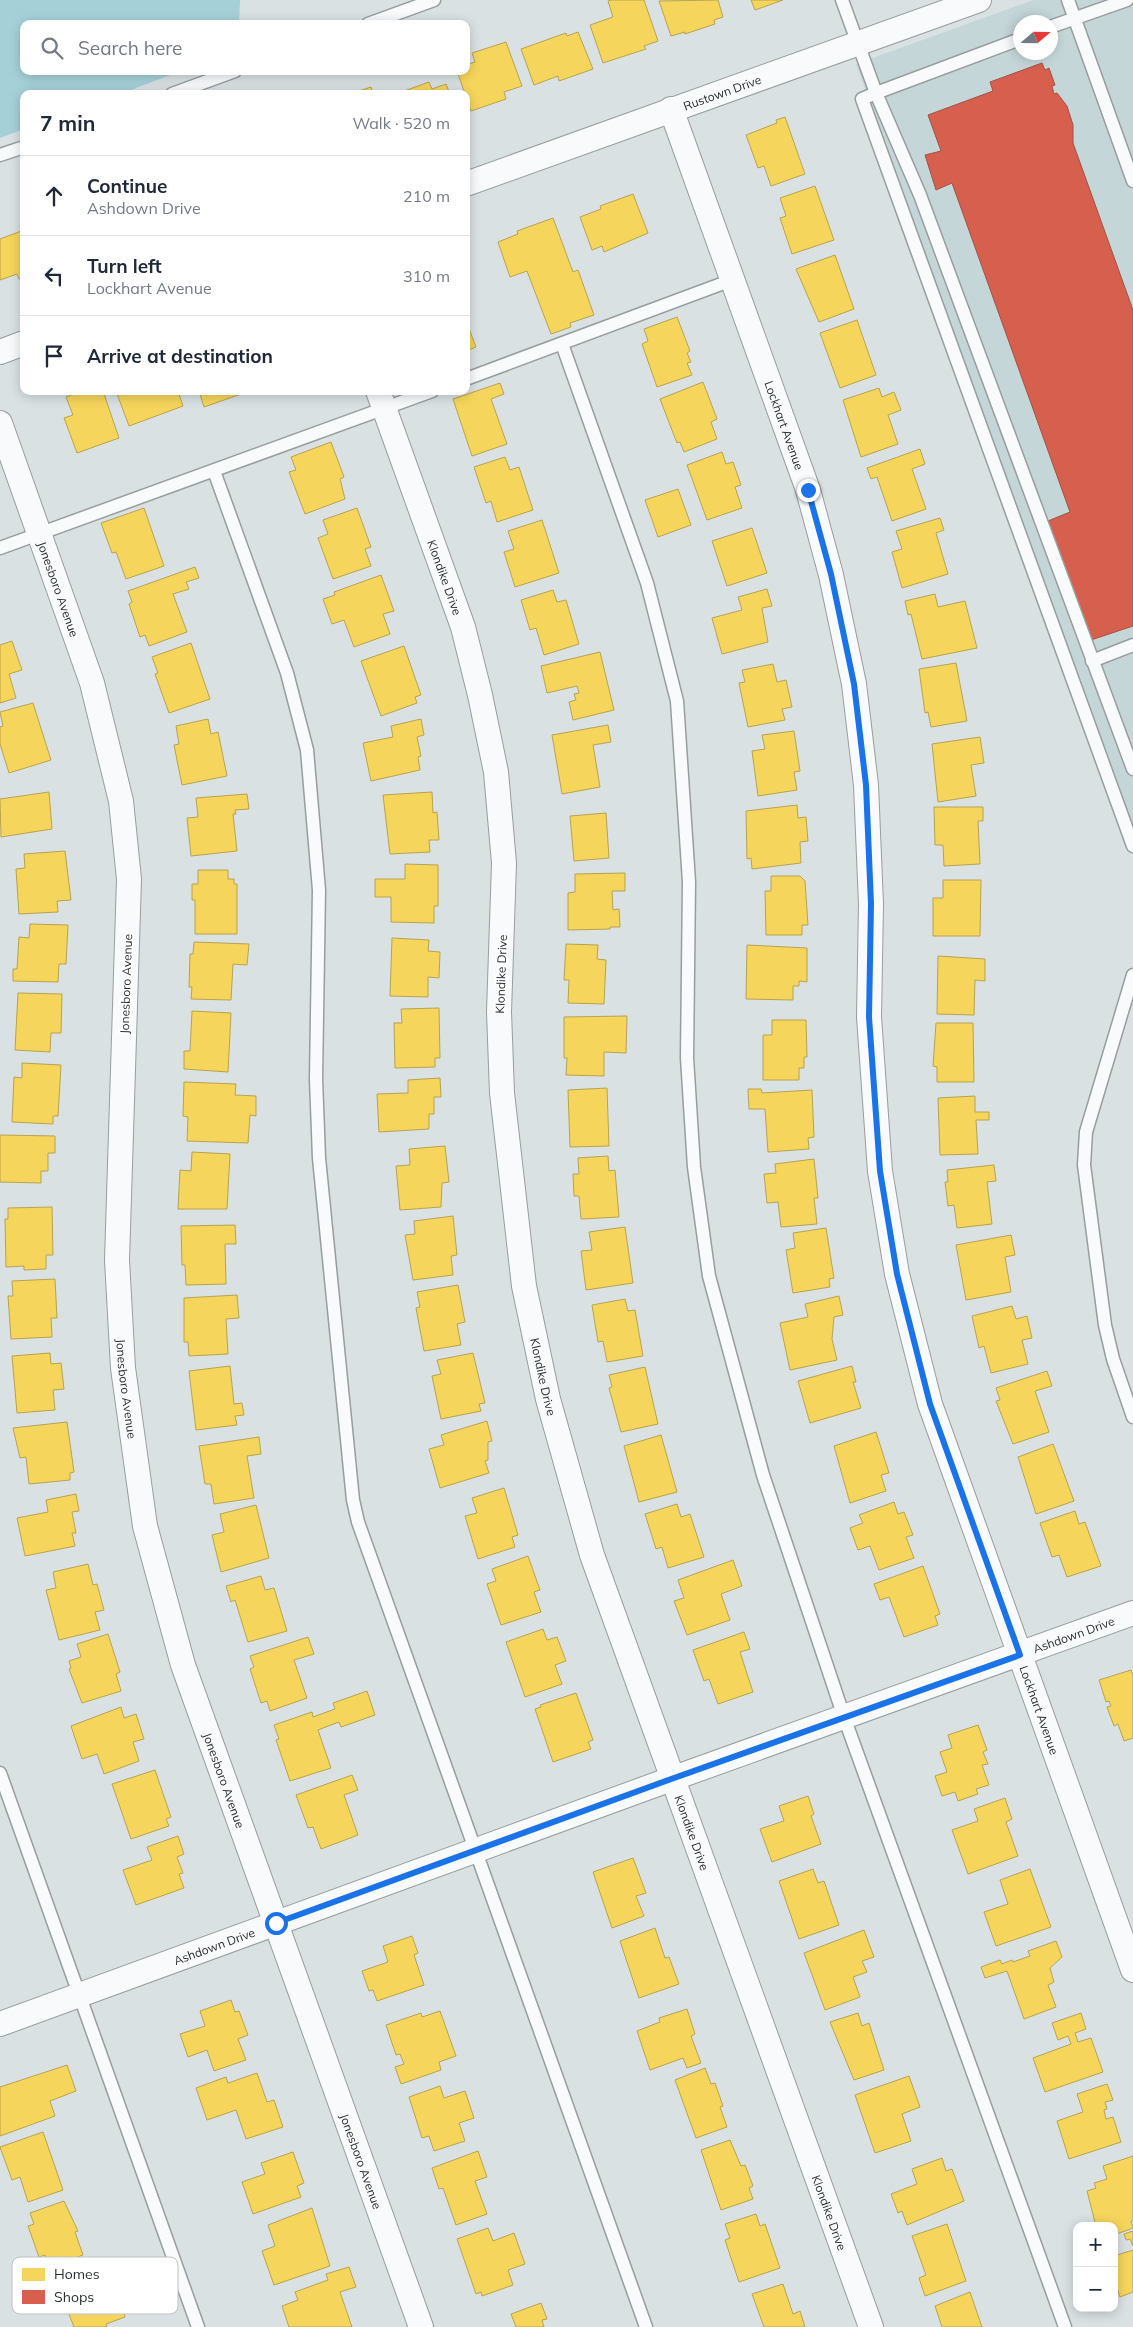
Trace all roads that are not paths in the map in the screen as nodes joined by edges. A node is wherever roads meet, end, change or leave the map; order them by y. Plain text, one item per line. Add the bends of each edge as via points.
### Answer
1 (434, 0) edge
2 (842, 0) edge
3 (979, 0) edge
4 (1068, 0) edge
5 (1127, 0) edge
6 (1075, 18) junction
7 (379, 20) edge
8 (1058, 24) edge
9 (1013, 42) edge
10 (857, 44) junction
11 (224, 75) edge
12 (183, 90) edge
13 (876, 93) junction
14 (671, 109) junction
15 (20, 148) edge
16 (0, 155) edge
17 (1133, 181) edge
18 (470, 183) edge
19 (732, 280) junction
20 (562, 344) junction
21 (20, 345) edge
22 (0, 352) edge
23 (470, 378) edge
24 (409, 395) edge
25 (381, 400) edge
26 (0, 423) edge
27 (214, 472) junction
28 (40, 534) junction
29 (0, 548) edge
30 (1133, 645) edge
31 (1092, 661) junction
32 (1133, 769) edge
33 (1133, 846) edge
34 (1133, 975) edge
35 (1133, 1417) edge
36 (1133, 1613) edge
37 (1020, 1655) junction
38 (844, 1717) junction
39 (0, 1772) edge
40 (674, 1778) junction
41 (475, 1852) junction
42 (276, 1923) junction
43 (1133, 1970) edge
44 (79, 1995) junction
45 (0, 2024) edge
46 (173, 2257) edge
47 (178, 2271) edge
48 (198, 2327) edge
49 (421, 2327) edge
50 (646, 2327) edge
51 (870, 2327) edge
52 (1065, 2327) edge

1 - 7 lane
2 - 10 lane
3 - 10 street, Rustown Drive
4 - 6 lane
5 - 6 lane
6 - 8 lane
6 - 17 lane
9 - 13 lane
10 - 13 lane
10 - 14 street, Rustown Drive
11 - 12 lane
13 - 31 lane via 920,195
13 - 33 lane via 862,99
14 - 18 street, Rustown Drive
14 - 19 street, Lockhart Avenue
15 - 16 lane
19 - 20 lane
19 - 37 street, Lockhart Avenue via 808,490 831,574 854,684 866,785 871,904 869,1017 879,1162 897,1274 930,1404
20 - 23 lane
20 - 38 lane via 647,583 677,701 689,882 687,1058 694,1167 709,1276 764,1475
21 - 22 street
24 - 25 lane
25 - 27 lane
25 - 40 street, Klondike Drive via 462,627 496,772 504,863 499,1012 502,1093 524,1286 548,1399 592,1556
26 - 28 street, Jonesboro Avenue
27 - 28 lane
27 - 41 lane via 287,673 307,750 319,890 316,1080 319,1158 353,1500 364,1542
28 - 29 lane
28 - 42 street, Jonesboro Avenue via 92,683 121,801 128,869 117,1260 123,1368 145,1526 183,1665
30 - 31 lane
31 - 32 lane
34 - 35 lane via 1086,1132 1084,1165 1105,1325
36 - 37 street, Ashdown Drive
37 - 38 street, Ashdown Drive
37 - 43 street, Lockhart Avenue
38 - 40 street, Ashdown Drive
38 - 52 lane
39 - 44 lane
40 - 41 street, Ashdown Drive
40 - 51 street, Klondike Drive
41 - 42 street, Ashdown Drive
41 - 50 lane
42 - 44 street, Ashdown Drive
42 - 49 street, Jonesboro Avenue
44 - 45 street, Ashdown Drive
44 - 46 lane
47 - 48 lane

